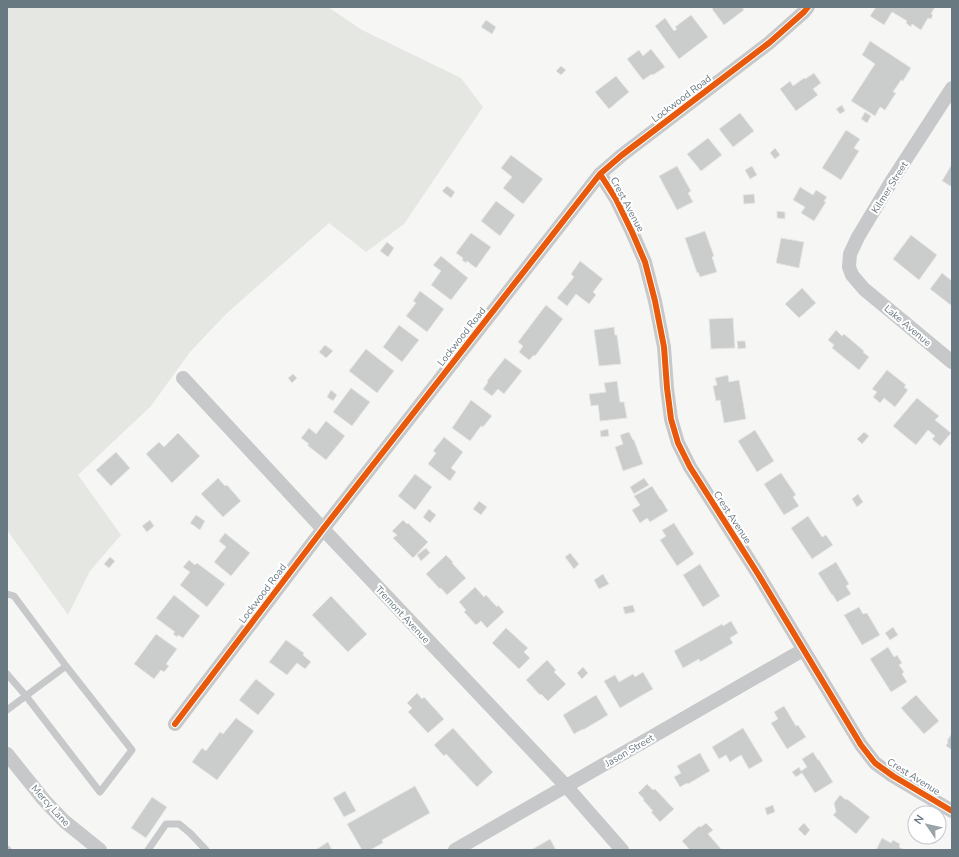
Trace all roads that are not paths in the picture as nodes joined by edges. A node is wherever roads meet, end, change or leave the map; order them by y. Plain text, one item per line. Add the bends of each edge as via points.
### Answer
1 (808, 7) edge
2 (952, 88) edge
3 (600, 174) junction
4 (864, 289) joint
5 (952, 362) edge
6 (183, 378) dead end
7 (323, 529) junction
8 (7, 594) edge
9 (803, 650) junction
10 (66, 666) junction
11 (7, 674) edge
12 (26, 696) junction
13 (7, 710) edge
14 (175, 724) dead end
15 (7, 754) edge
16 (566, 786) junction
17 (952, 811) edge
18 (93, 848) edge
19 (148, 850) edge
20 (206, 850) edge
21 (455, 850) edge
22 (622, 850) edge

1 - 3 street, Lockwood Road via 769,43
2 - 4 street, Kilmer Street via 891,182 850,254 849,267 852,275
3 - 7 street, Lockwood Road
3 - 9 street, Crest Avenue via 616,199 644,262 664,347 671,419 678,443 690,467
4 - 5 street, Lake Avenue
6 - 7 street, Tremont Avenue
7 - 14 street, Lockwood Road
7 - 16 street, Tremont Avenue
8 - 10 lane via 14,596
9 - 16 street, Jason Street
9 - 17 street, Crest Avenue via 861,745 875,763
10 - 12 lane
10 - 12 lane via 132,750 100,792
11 - 12 lane
12 - 13 lane
15 - 18 street, Mercy Lane via 44,800
16 - 21 street, Jason Street
16 - 22 street, Tremont Avenue
19 - 20 lane via 166,824 179,824

